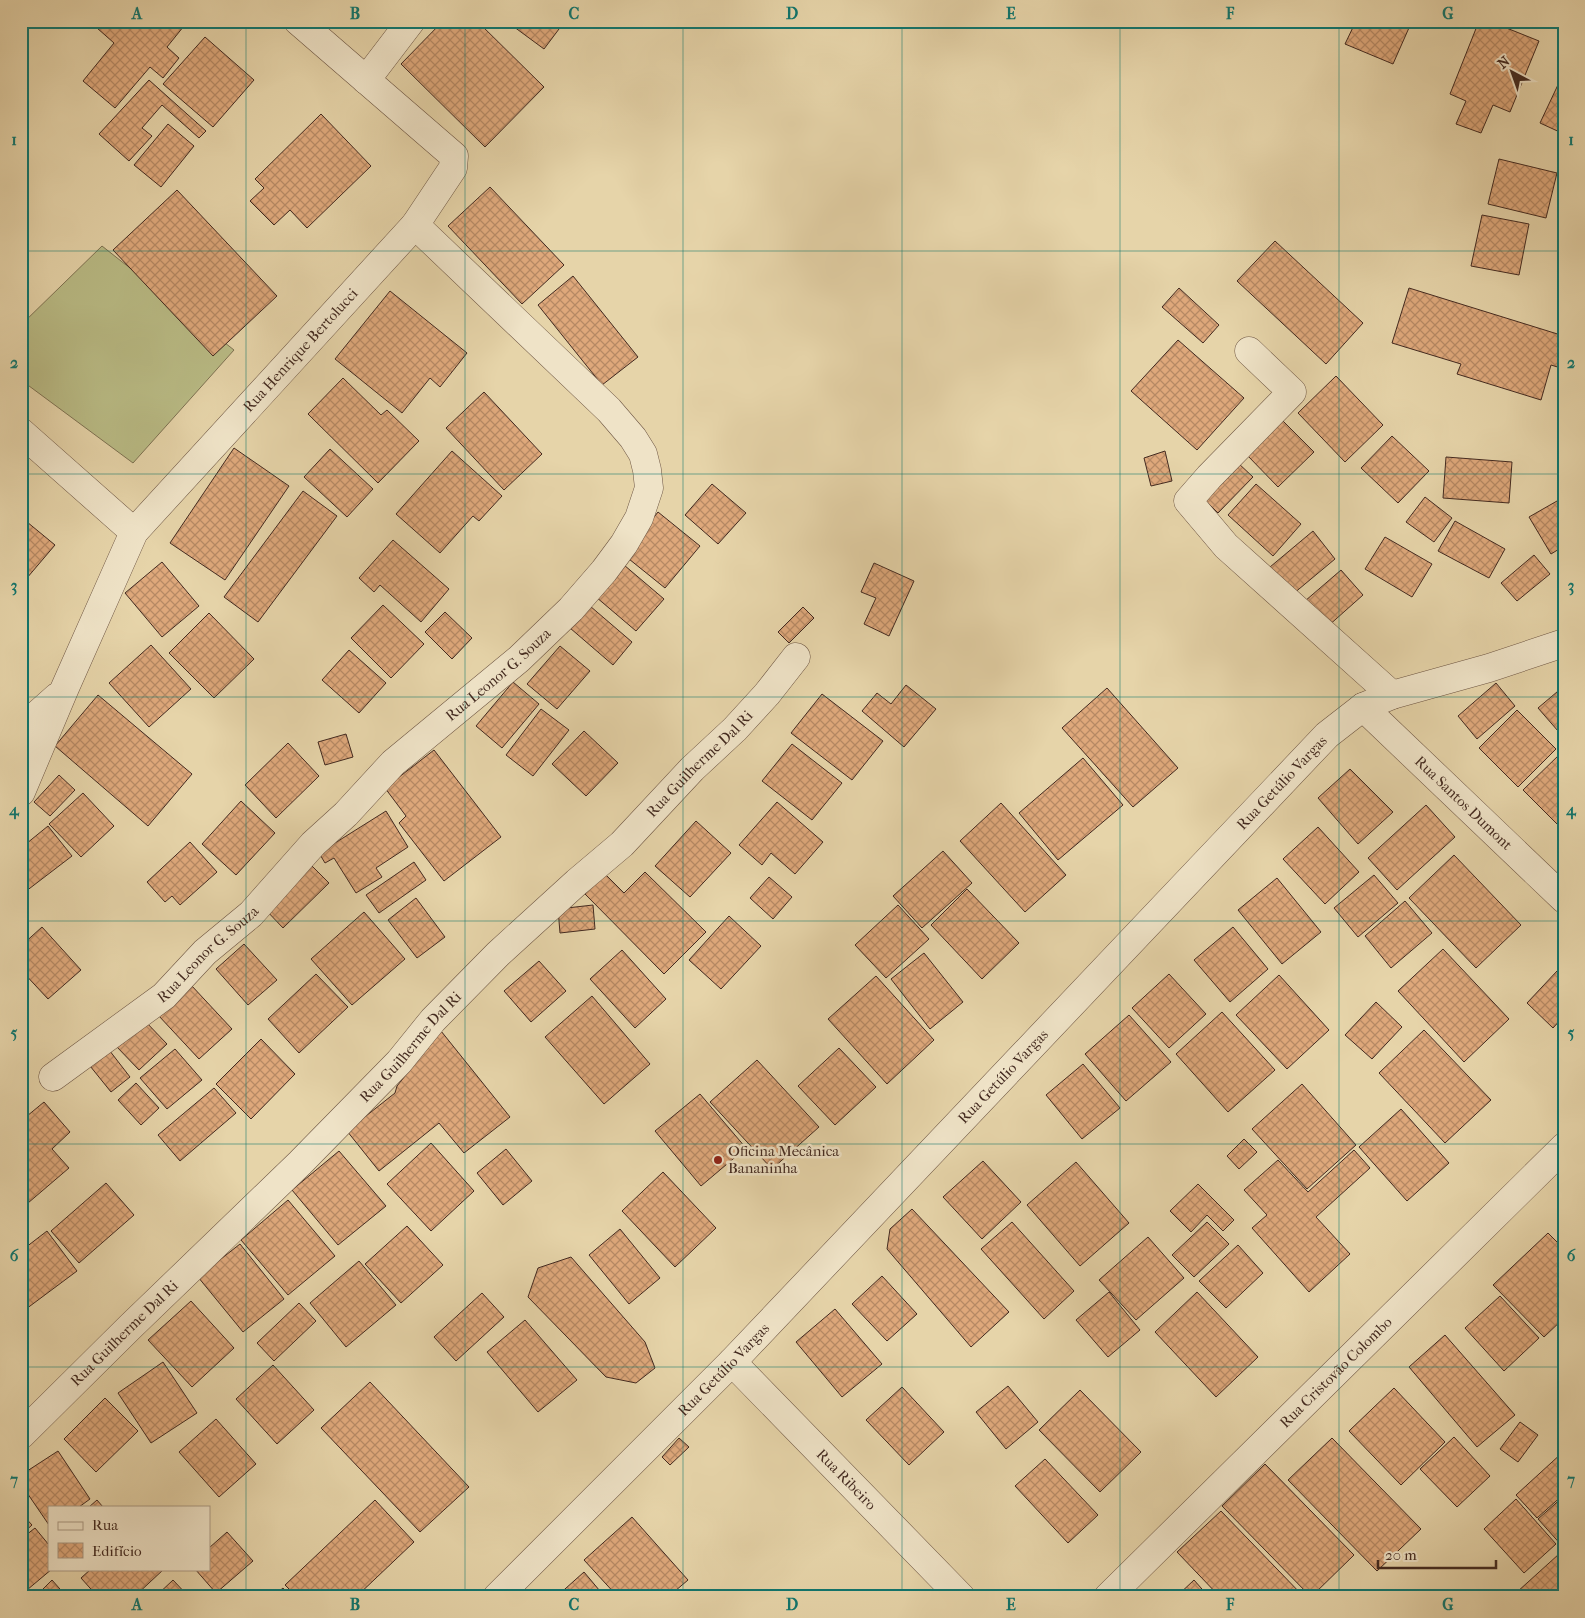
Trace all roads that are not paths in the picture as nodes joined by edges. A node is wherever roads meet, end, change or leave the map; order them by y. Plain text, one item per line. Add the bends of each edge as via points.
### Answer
1 (298, 21) edge
2 (411, 21) edge
3 (366, 80) junction
4 (415, 225) junction
5 (1249, 351) dead end
6 (21, 432) edge
7 (134, 532) junction
8 (1564, 644) edge
9 (796, 657) dead end
10 (64, 690) junction
11 (1392, 695) junction
12 (1363, 708) junction
13 (21, 730) edge
14 (21, 792) edge
15 (1564, 899) edge
16 (53, 1077) dead end
17 (1564, 1147) edge
18 (732, 1362) junction
19 (21, 1435) edge
20 (497, 1597) edge
21 (961, 1597) edge
22 (1108, 1597) edge

1 - 3 street
2 - 3 street
3 - 4 street, Rua Henrique Bertolucci via 454,156 450,174
4 - 7 street, Rua Henrique Bertolucci
4 - 16 street, Rua Leonor G. Souza via 608,410 633,438 643,454 649,488 639,518 604,571 571,609 519,659 393,764 251,914 205,952 164,996
5 - 11 street via 1292,392 1188,501 1226,546
6 - 7 street
7 - 10 street, Rua Henrique Bertolucci
8 - 11 street, Rua Getúlio Vargas
9 - 19 street, Rua Guilherme Dal Ri via 735,729 692,769 622,844 498,954 300,1163
10 - 13 street
10 - 14 street, Rua Henrique Bertolucci
11 - 12 street, Rua Getúlio Vargas
12 - 15 street, Rua Santos Dumont
12 - 18 street, Rua Getúlio Vargas via 1327,735
17 - 22 street, Rua Cristovão Colombo
18 - 20 street, Rua Getúlio Vargas
18 - 21 street, Rua Ribeiro

